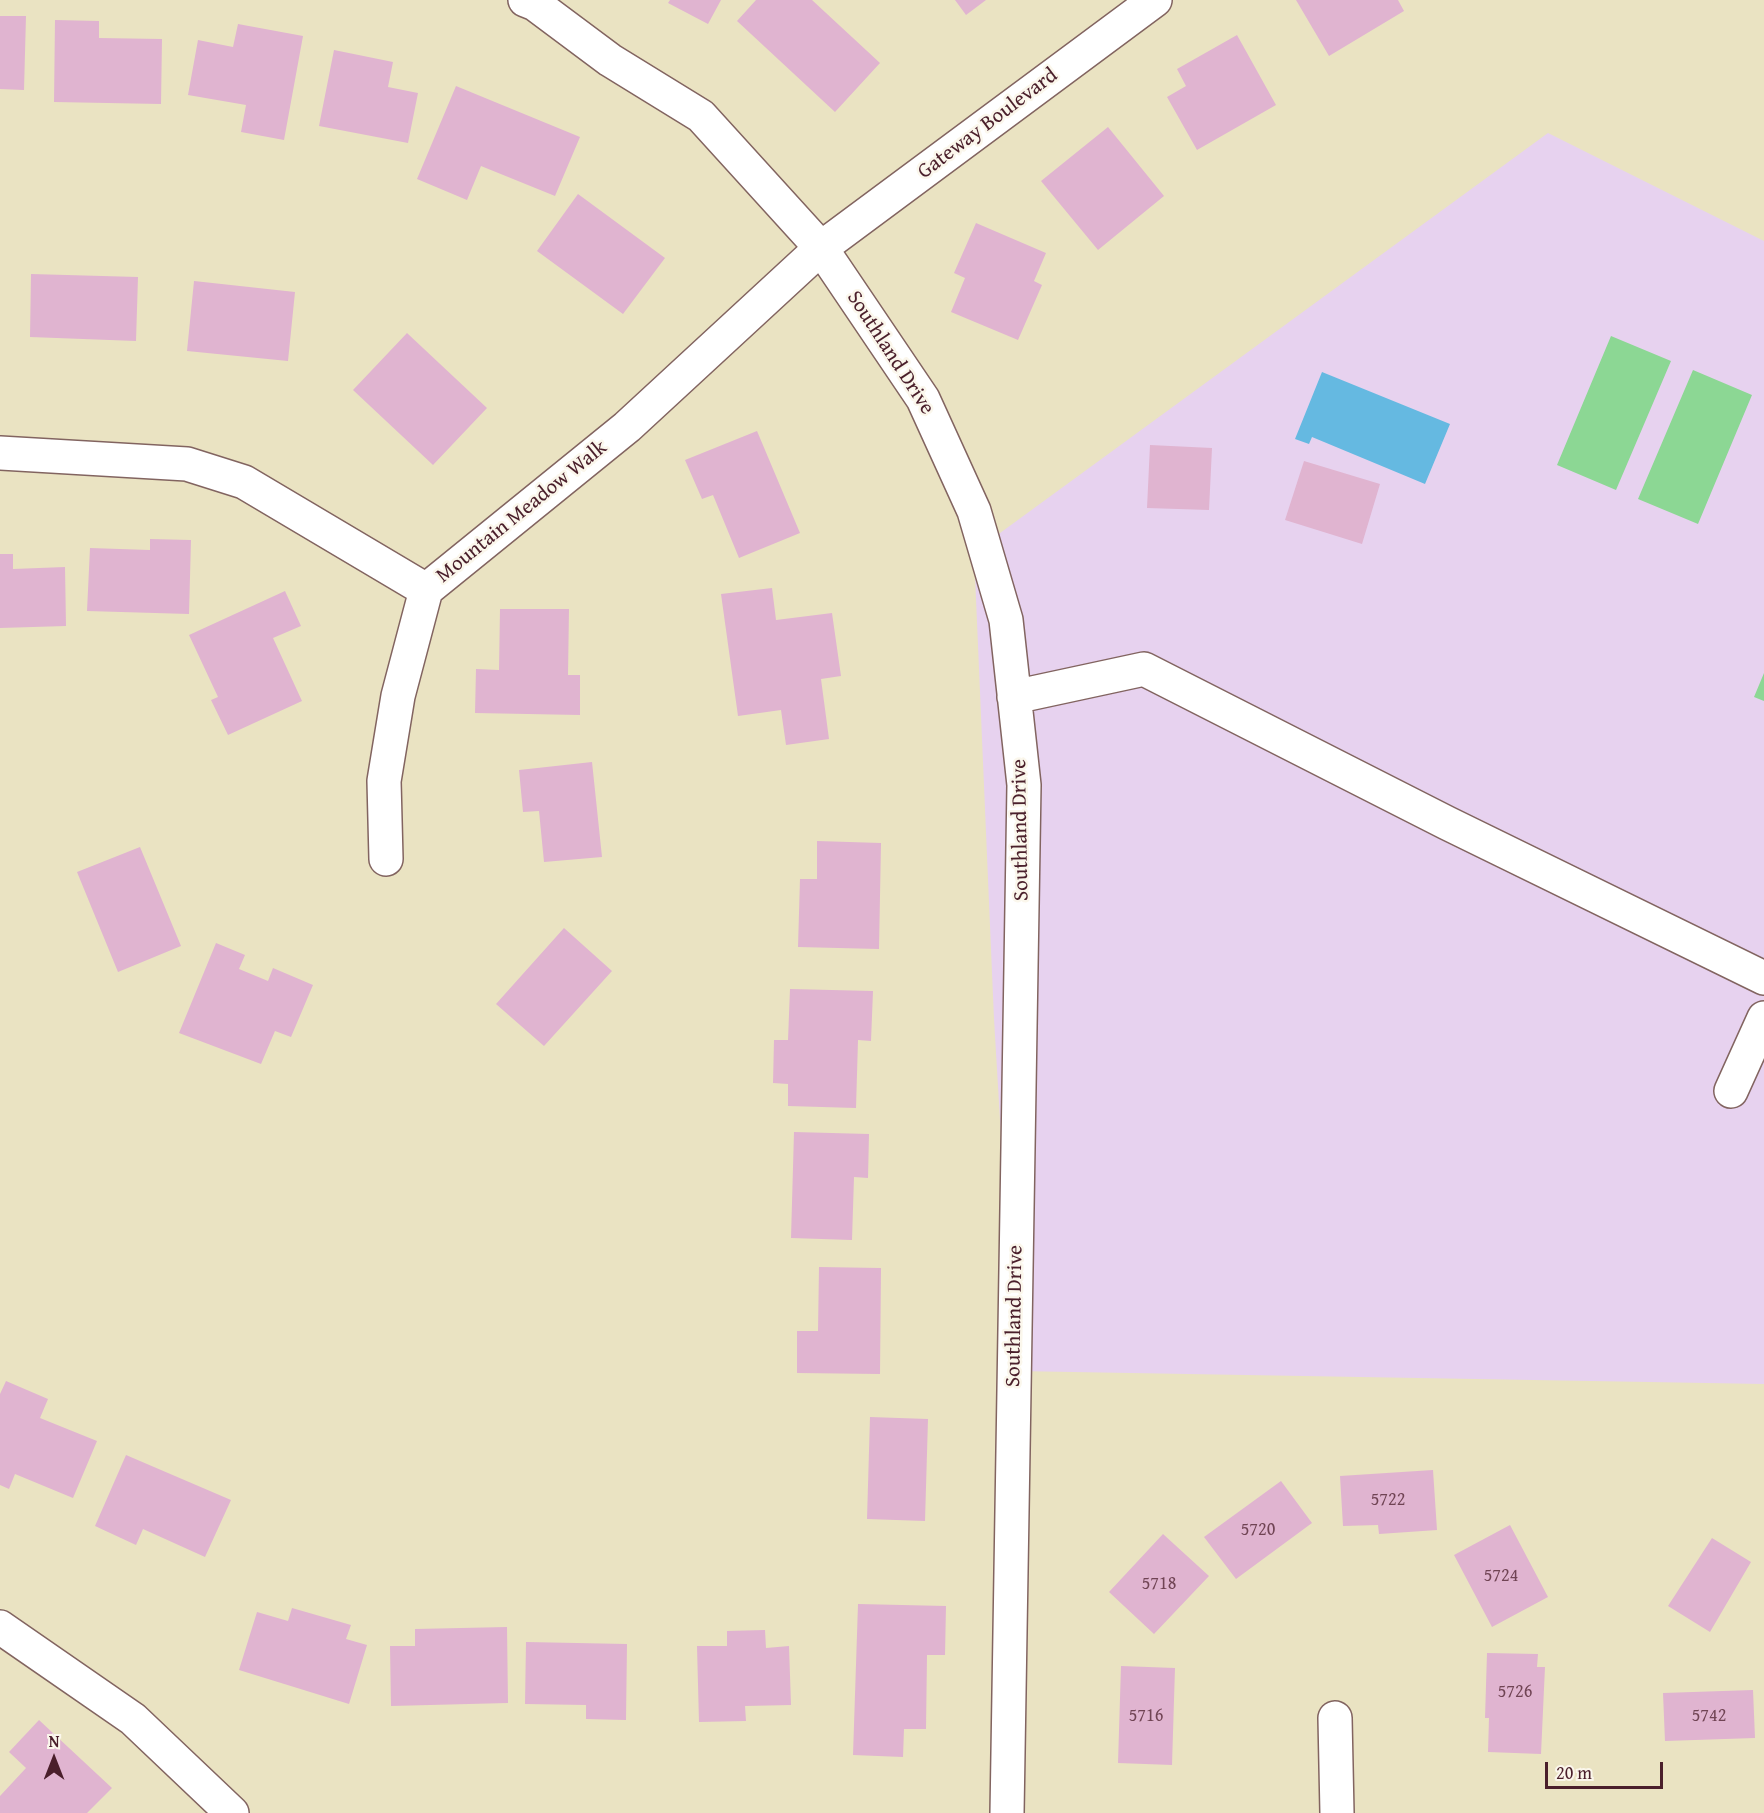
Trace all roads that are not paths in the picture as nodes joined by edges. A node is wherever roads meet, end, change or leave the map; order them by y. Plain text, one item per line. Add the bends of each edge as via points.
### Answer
1 (1155, 0) edge
2 (532, 1) edge
3 (821, 248) junction
4 (0, 453) edge
5 (426, 590) junction
6 (1014, 697) junction
7 (386, 859) dead end
8 (1764, 978) edge
9 (1764, 1018) edge
10 (1731, 1091) dead end
11 (0, 1627) edge
12 (1335, 1718) dead end
13 (232, 1813) edge
14 (1007, 1813) edge
15 (1337, 1813) edge

1 - 3 street, Gateway Boulevard
2 - 3 street, Southland Drive via 610,60 701,116
3 - 5 street, Mountain Meadow Walk via 627,427
3 - 6 street, Southland Drive via 923,399 974,511 1006,620
4 - 5 street via 188,464 244,482
5 - 7 street, Mountain Meadow Walk via 398,696 384,781
6 - 8 street via 1144,669
6 - 14 street, Southland Drive via 1024,785
9 - 10 street
11 - 13 street via 133,1719
12 - 15 street

